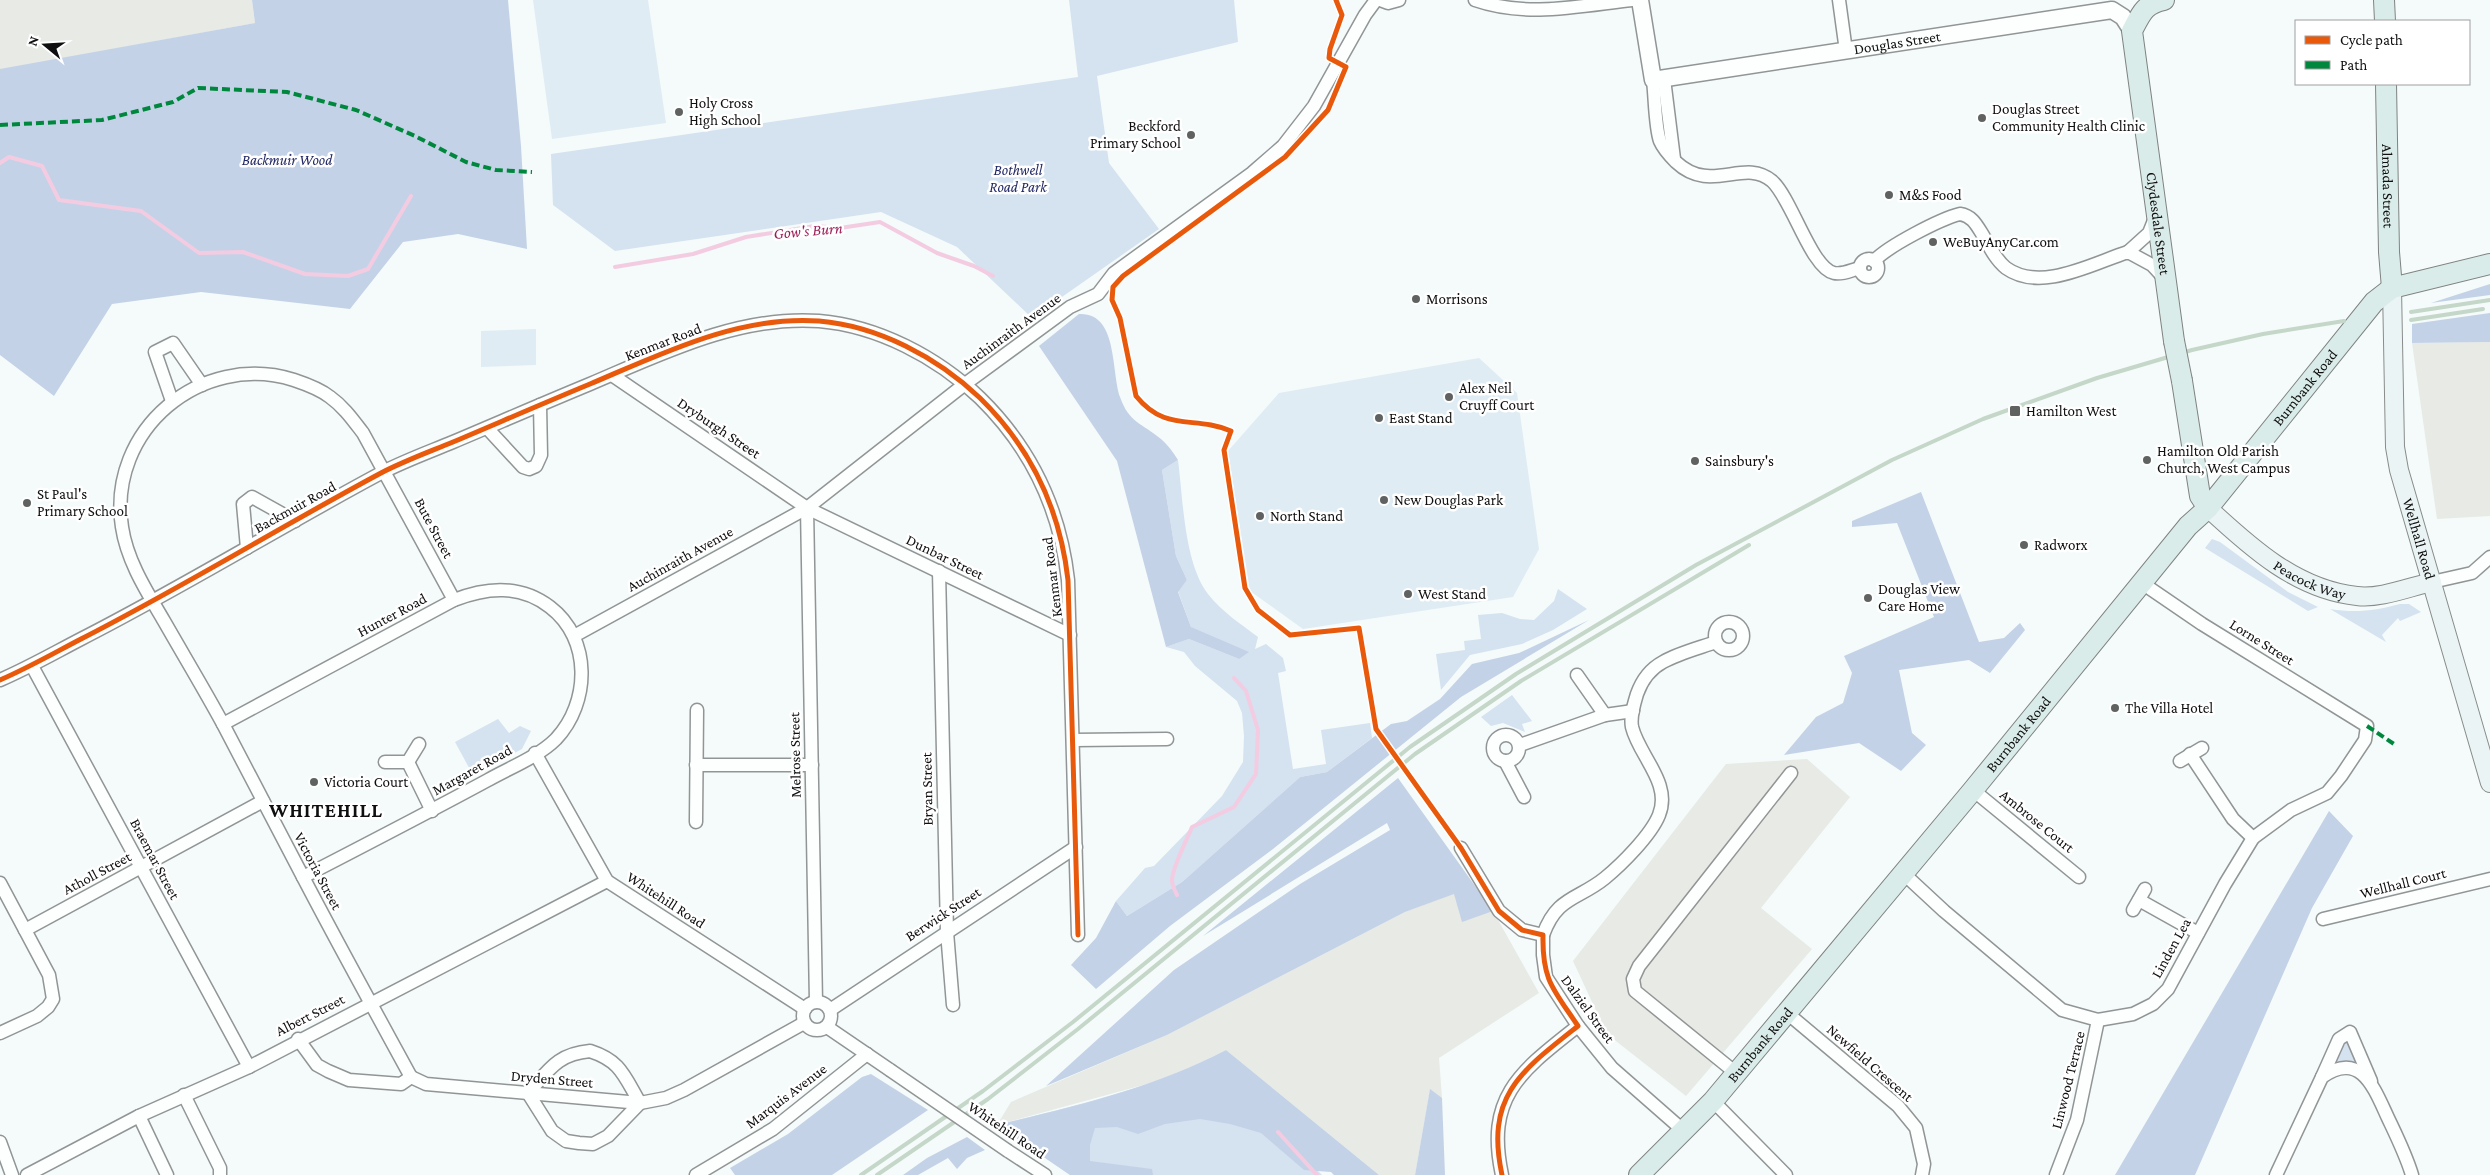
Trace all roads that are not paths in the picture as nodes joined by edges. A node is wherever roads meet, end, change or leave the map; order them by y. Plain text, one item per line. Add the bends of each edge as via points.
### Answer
1 (1378, 0) edge
2 (1399, 0) edge
3 (1475, 0) edge
4 (1632, 0) edge
5 (1640, 0) edge
6 (1651, 0) edge
7 (1839, 0) edge
8 (2384, 0) edge
9 (2152, 1) edge
10 (2116, 5) edge
11 (2385, 20) edge
12 (2132, 31) junction
13 (1846, 51) junction
14 (1658, 80) junction
15 (2386, 85) edge
16 (2157, 210) junction
17 (2128, 252) junction
18 (2490, 264) edge
19 (2167, 282) junction
20 (2392, 288) junction
21 (612, 375) junction
22 (965, 384) junction
23 (202, 385) junction
24 (172, 401) junction
25 (540, 405) junction
26 (487, 428) junction
27 (2193, 458) junction
28 (385, 471) junction
29 (806, 508) junction
30 (2208, 508) junction
31 (295, 521) junction
32 (2188, 526) junction
33 (247, 548) junction
34 (2490, 556) edge
35 (939, 571) junction
36 (2432, 582) junction
37 (2142, 583) junction
38 (454, 600) junction
39 (153, 602) junction
40 (1070, 635) junction
41 (574, 636) junction
42 (1716, 642) dead end
43 (32, 666) junction
44 (1577, 675) dead end
45 (0, 680) edge
46 (696, 710) dead end
47 (1633, 711) junction
48 (1605, 715) junction
49 (223, 724) junction
50 (2367, 726) joint
51 (1167, 739) dead end
52 (1074, 740) junction
53 (419, 744) dead end
54 (1520, 744) junction
55 (2202, 748) dead end
56 (536, 754) junction
57 (2487, 758) edge
58 (1505, 761) junction
59 (385, 762) dead end
60 (408, 762) junction
61 (696, 765) junction
62 (812, 765) junction
63 (1791, 773) dead end
64 (2490, 783) edge
65 (1973, 790) junction
66 (1524, 797) dead end
67 (263, 802) junction
68 (432, 810) junction
69 (696, 822) dead end
70 (2253, 838) junction
71 (1076, 848) junction
72 (1461, 848) dead end
73 (142, 868) junction
74 (1903, 873) junction
75 (2079, 877) dead end
76 (303, 878) junction
77 (2490, 878) edge
78 (607, 881) junction
79 (0, 883) edge
80 (2139, 900) dead end
81 (2323, 919) dead end
82 (25, 930) junction
83 (947, 932) junction
84 (2198, 933) junction
85 (1078, 935) dead end
86 (1544, 935) junction
87 (370, 1003) junction
88 (810, 1005) junction
89 (953, 1005) dead end
90 (830, 1010) junction
91 (1787, 1013) junction
92 (2098, 1020) junction
93 (804, 1023) junction
94 (1578, 1026) junction
95 (827, 1027) junction
96 (0, 1033) edge
97 (298, 1039) junction
98 (867, 1054) junction
99 (249, 1067) junction
100 (1736, 1073) junction
101 (411, 1077) junction
102 (2322, 1077) junction
103 (2371, 1081) junction
104 (528, 1093) junction
105 (184, 1095) junction
106 (1713, 1101) junction
107 (640, 1103) junction
108 (139, 1116) junction
109 (1685, 1132) junction
110 (0, 1142) edge
111 (12, 1175) edge
112 (27, 1175) edge
113 (168, 1175) edge
114 (220, 1175) edge
115 (696, 1175) edge
116 (1045, 1175) edge
117 (1502, 1175) edge
118 (1639, 1175) edge
119 (1786, 1175) edge
120 (1922, 1175) edge
121 (2056, 1175) edge
122 (2276, 1175) edge
123 (2412, 1175) edge

1 - 2 street via 1388,3
1 - 22 street, Auchinraith Avenue via 1364,15 1314,106 1282,146 1252,173 1114,273 1098,294 1070,307
3 - 4 street via 1515,10 1548,10
5 - 14 street
6 - 14 street
7 - 13 street
8 - 11 main road
9 - 12 main road
10 - 12 street, Douglas Street
10 - 13 street, Douglas Street
12 - 16 main road, Clydesdale Street
13 - 14 street, Douglas Street
14 - 17 street via 1674,159 1685,170 1703,177 1750,172 1765,176 1785,200 1823,268 1839,274 1860,268 1866,260 1874,261 1943,220 1960,214 1973,219 1997,259 2007,268 2031,277 2052,276
15 - 20 main road, Almada Street
16 - 17 street via 2148,233
16 - 19 main road, Clydesdale Street
17 - 19 street via 2152,265
18 - 20 main road
19 - 27 main road, Clydesdale Street, bridge
20 - 30 main road, Burnbank Road via 2374,302 2336,346
20 - 36 main road, Wellhall Road via 2395,447 2410,512
21 - 22 street, Kenmar Road via 733,329 759,324 818,321 893,341 932,360
21 - 25 street, Backmuir Road
21 - 29 street, Dryburgh Street
22 - 29 street, Auchinraith Avenue
22 - 40 street, Kenmar Road via 1013,434 1040,477 1065,555
23 - 24 street, Victoria Street
23 - 24 street via 173,343 156,352
23 - 28 street, Bute Street via 225,376 254,374 279,375 303,383 328,395 347,411 364,433
24 - 39 street, Victoria Street via 148,425 131,456 119,504 128,552
25 - 26 street, Backmuir Road
25 - 26 street via 541,456 536,466 523,467
26 - 28 street, Backmuir Road
27 - 30 main road, Clydesdale Street via 2200,496
27 - 32 main road, Clydesdale Street
28 - 31 street, Backmuir Road
28 - 38 street, Bute Street
29 - 35 street, Dunbar Street
29 - 41 street, Auchinraith Avenue
29 - 62 street, Melrose Street
30 - 32 main road, Burnbank Road
30 - 36 main road, Peacock Way via 2293,576 2323,590 2358,597
31 - 33 street, Backmuir Road
31 - 33 street via 252,498 243,504
32 - 37 main road, Burnbank Road
33 - 39 street, Backmuir Road
34 - 36 street via 2472,574
35 - 40 street, Dunbar Street
35 - 83 street, Bryan Street
36 - 57 main road, Wellhall Road
37 - 50 street, Lorne Street
37 - 65 main road, Burnbank Road
38 - 41 street, Hunter Road via 491,589 523,594 550,607
38 - 49 street, Hunter Road
39 - 43 street, Backmuir Road
39 - 49 street, Victoria Street
40 - 52 street, Kenmar Road
41 - 56 street, Margaret Road via 582,680 578,701 571,721
42 - 47 street via 1654,668 1642,682
43 - 45 street, Backmuir Road
43 - 73 street, Braemar Street
44 - 48 street
46 - 61 street
47 - 48 street
47 - 86 street via 1632,727 1660,787 1662,805 1659,814 1644,837 1605,878 1560,906
48 - 54 street
49 - 67 street, Victoria Street
50 - 70 street, Linden Lea via 2365,740 2327,793 2291,810
51 - 52 street
52 - 71 street, Kenmar Road
53 - 60 street
54 - 58 street via 1516,757
54 - 58 street via 1510,735 1498,738 1493,750 1497,758
55 - 70 street via 2185,758 2233,819
56 - 68 street, Margaret Road
56 - 78 street, Whitehill Road
57 - 64 main road, Wellhall Road
58 - 66 street
59 - 60 street
60 - 68 street
61 - 62 street
61 - 69 street
62 - 88 street, Melrose Street
63 - 100 street via 1639,966 1633,979 1635,991
65 - 74 main road, Burnbank Road
65 - 75 street, Ambrose Court
67 - 73 street, Atholl Street
67 - 76 street, Victoria Street
68 - 76 street, Margaret Road
70 - 84 street, Linden Lea
71 - 83 street, Berwick Street
71 - 85 street, Kenmar Road
72 - 86 street via 1499,911 1515,927
73 - 82 street, Atholl Street
73 - 99 street, Braemar Street
74 - 91 main road, Burnbank Road
74 - 92 street, Linden Lea via 2062,1010
76 - 87 street, Victoria Street
77 - 81 street, Wellhall Court
78 - 87 street, Albert Street
78 - 88 street, Whitehill Road
79 - 82 street
80 - 84 street
82 - 96 street via 49,975 53,999 37,1016
83 - 89 street, Bryan Street
83 - 90 street, Berwick Street
84 - 92 street, Linden Lea via 2168,989 2153,1004 2133,1014
86 - 94 street, Dalziel Street via 1546,977
87 - 97 street, Albert Street
87 - 101 street, Victoria Street
88 - 90 street via 824,1004
88 - 93 street via 802,1016
90 - 95 street via 831,1019
91 - 100 main road, Burnbank Road
91 - 120 street, Newfield Crescent via 1898,1106 1916,1128 1924,1164
92 - 121 street, Linwood Terrace via 2078,1120
93 - 95 street via 815,1030
93 - 107 street, Dryden Street via 684,1090 666,1098
94 - 109 street, Dalziel Street via 1612,1068
94 - 117 street via 1529,1065 1507,1096 1498,1124
95 - 98 street, Whitehill Road
97 - 99 street, Albert Street
97 - 101 street via 317,1066 349,1080 401,1084
98 - 115 street, Marquis Avenue via 773,1129
98 - 116 street, Whitehill Road, bridge
99 - 105 street, Albert Street
100 - 106 main road, Burnbank Road
101 - 104 street, Dryden Street via 426,1084
102 - 103 street via 2346,1067
102 - 103 street via 2339,1039 2350,1032
102 - 122 street
103 - 123 street via 2407,1156
104 - 107 street, Dryden Street
104 - 107 street via 552,1130 566,1141 579,1143 593,1144 608,1136
104 - 107 street via 559,1058 573,1052 590,1051 617,1064
105 - 108 street, Albert Street
105 - 114 street via 220,1168
106 - 109 main road, Burnbank Road
106 - 119 street
108 - 112 street, Albert Street
108 - 113 street
109 - 118 main road, Burnbank Road
110 - 111 street

